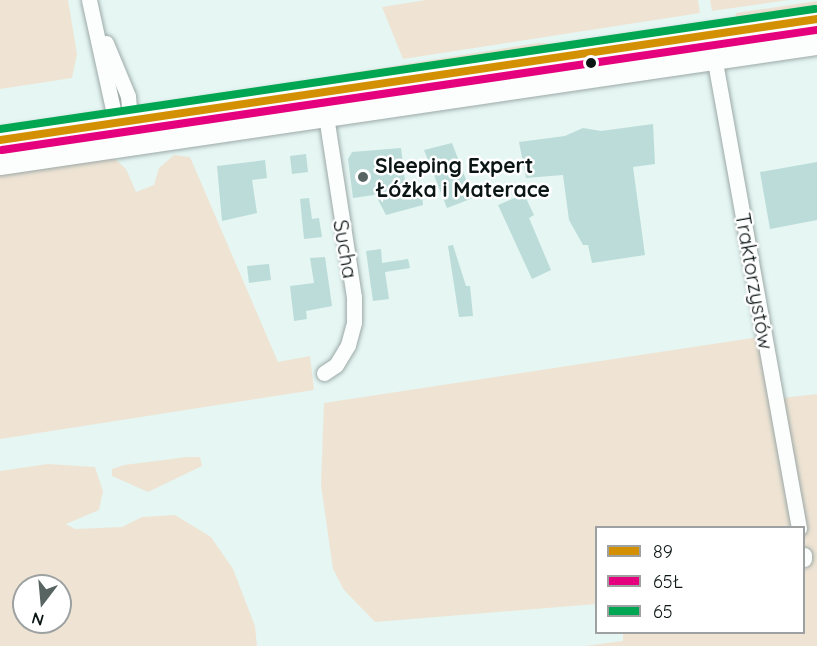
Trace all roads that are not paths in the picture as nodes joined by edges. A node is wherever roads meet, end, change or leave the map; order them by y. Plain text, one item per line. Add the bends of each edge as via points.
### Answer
1 (89, 0) edge
2 (817, 19) edge
3 (99, 34) junction
4 (710, 34) junction
5 (817, 44) edge
6 (714, 60) junction
7 (128, 96) junction
8 (163, 115) junction
9 (326, 116) junction
10 (123, 122) junction
11 (0, 140) edge
12 (131, 145) junction
13 (0, 164) edge
14 (324, 373) dead end
15 (799, 526) edge

1 - 3 street
2 - 4 main road
3 - 7 street via 109,48
3 - 10 street
4 - 6 street, Traktorzystów
4 - 8 main road
5 - 6 main road
6 - 9 main road
6 - 15 street, Traktorzystów
7 - 8 street
7 - 10 street
8 - 10 main road
9 - 12 main road
9 - 14 street, Sucha via 354,297 354,322 348,345 336,364
10 - 11 main road
10 - 12 street
12 - 13 main road

